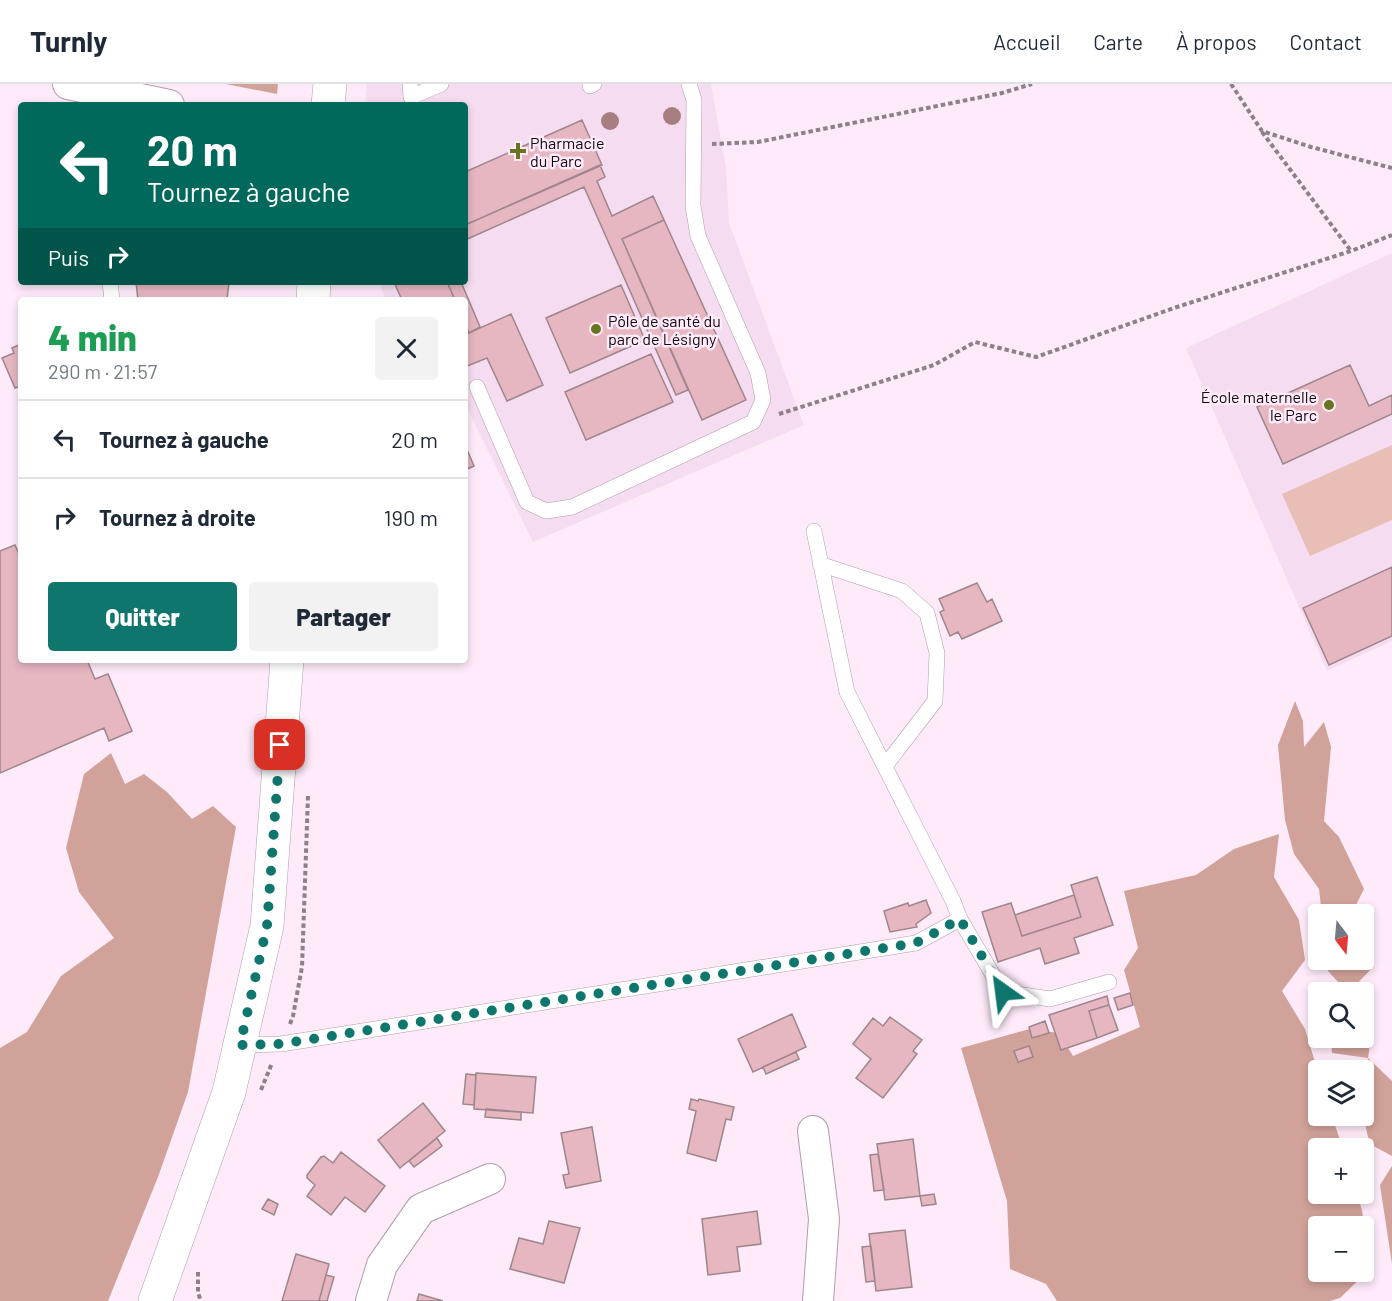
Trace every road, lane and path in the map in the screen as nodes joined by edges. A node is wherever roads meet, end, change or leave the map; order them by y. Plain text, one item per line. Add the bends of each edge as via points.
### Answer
1 (68, 84) edge
2 (330, 84) edge
3 (410, 84) edge
4 (441, 84) edge
5 (689, 84) edge
6 (1032, 84) edge
7 (1231, 84) edge
8 (155, 102) edge
9 (328, 102) edge
10 (1262, 131) junction
11 (692, 145) junction
12 (1392, 168) edge
13 (1392, 235) edge
14 (1351, 251) junction
15 (477, 387) dead end
16 (753, 422) junction
17 (813, 531) dead end
18 (820, 564) junction
19 (287, 663) edge
20 (885, 766) junction
21 (960, 919) junction
22 (1109, 982) dead end
23 (240, 1045) junction
24 (813, 1131) dead end
25 (490, 1179) dead end
26 (156, 1300) edge
27 (371, 1301) edge
28 (818, 1301) edge

1 - 8 street
2 - 9 street
3 - 4 lane via 411,97
5 - 11 lane via 694,100
6 - 11 path via 758,141
7 - 10 path
10 - 12 path
10 - 14 path
11 - 16 lane via 693,206 698,236 758,373 763,400
13 - 14 path
14 - 16 path via 1036,357 975,342 934,365
15 - 16 lane via 528,502 546,510 572,507
17 - 18 lane
18 - 20 lane via 847,692
18 - 20 lane via 902,591 927,613 937,653 935,700
19 - 23 street via 267,926
20 - 21 lane
21 - 22 lane via 1003,992 1050,999
21 - 23 lane via 916,943 281,1044
23 - 26 street via 229,1092
24 - 28 street via 824,1219
25 - 27 street via 421,1209 382,1265

